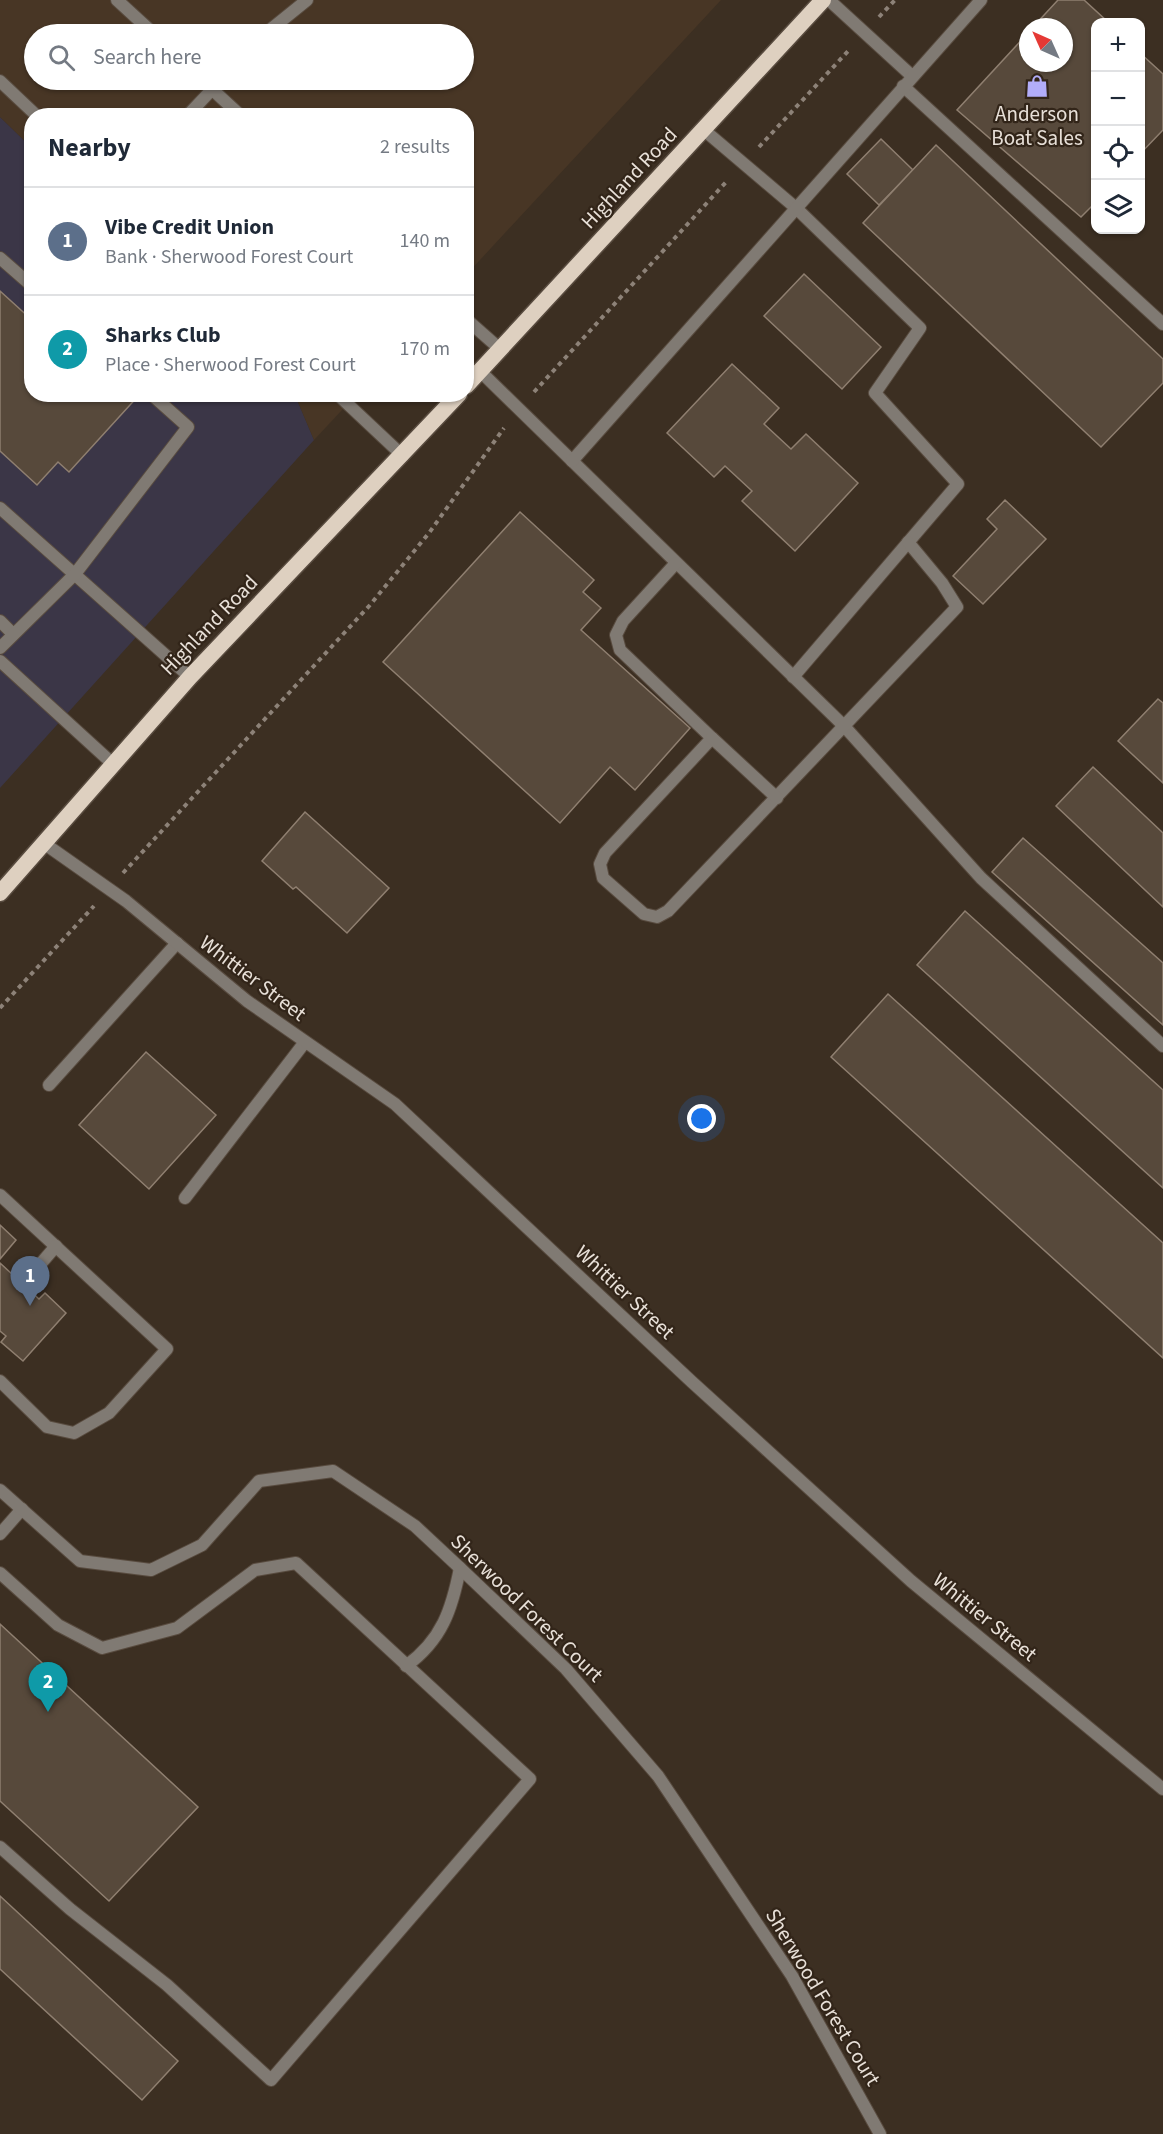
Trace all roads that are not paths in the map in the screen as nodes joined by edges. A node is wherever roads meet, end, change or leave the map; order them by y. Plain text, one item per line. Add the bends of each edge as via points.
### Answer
1 (117, 0) edge
2 (307, 0) edge
3 (823, 0) edge
4 (830, 0) edge
5 (981, 0) edge
6 (143, 24) edge
7 (277, 24) edge
8 (912, 76) junction
9 (0, 81) edge
10 (903, 86) junction
11 (211, 90) edge
12 (222, 90) edge
13 (29, 108) edge
14 (194, 108) edge
15 (235, 108) edge
16 (704, 130) junction
17 (796, 208) junction
18 (0, 258) edge
19 (24, 279) edge
20 (1163, 324) edge
21 (474, 326) edge
22 (500, 349) junction
23 (480, 371) junction
24 (474, 377) edge
25 (160, 402) edge
26 (346, 402) edge
27 (452, 402) edge
28 (403, 456) junction
29 (572, 461) junction
30 (0, 508) edge
31 (908, 542) junction
32 (676, 563) junction
33 (75, 574) junction
34 (0, 621) edge
35 (14, 634) junction
36 (0, 648) edge
37 (0, 661) edge
38 (793, 676) junction
39 (190, 677) junction
40 (844, 726) junction
41 (712, 738) junction
42 (113, 764) junction
43 (777, 798) junction
44 (45, 844) junction
45 (0, 893) edge
46 (177, 943) junction
47 (305, 1042) junction
48 (1163, 1046) edge
49 (49, 1085) dead end
50 (0, 1195) edge
51 (185, 1198) dead end
52 (56, 1246) junction
53 (24, 1283) dead end
54 (0, 1381) edge
55 (0, 1490) edge
56 (22, 1509) junction
57 (0, 1533) edge
58 (460, 1568) junction
59 (0, 1573) edge
60 (406, 1666) junction
61 (1163, 1789) edge
62 (0, 1847) edge
63 (880, 2134) edge

1 - 6 street
2 - 7 street
3 - 16 highway, Highland Road
4 - 8 street
5 - 8 street
8 - 10 street
9 - 13 street
10 - 17 street
10 - 20 street
11 - 14 street
12 - 15 street
16 - 17 street
16 - 22 highway, Highland Road
17 - 29 street
17 - 31 street via 920,328 875,393 958,484
18 - 19 street
21 - 22 street
22 - 23 highway, Highland Road
23 - 24 highway, Highland Road
23 - 29 street
25 - 33 street via 188,427
26 - 28 street
27 - 28 highway, Highland Road
28 - 39 highway, Highland Road
29 - 32 street
30 - 33 street
31 - 38 street
31 - 40 street via 957,607
32 - 38 street
32 - 41 street via 622,621 616,635 620,650
33 - 35 street
33 - 39 street
34 - 35 street
35 - 36 street
37 - 42 street
38 - 40 street
39 - 42 highway, Highland Road
40 - 43 street
40 - 48 street via 981,878
41 - 43 street
41 - 43 street via 605,853 600,864 603,878 644,914 657,916 668,911
42 - 44 highway, Highland Road
44 - 45 highway, Highland Road
44 - 46 street, Whittier Street
46 - 47 street, Whittier Street via 247,1001
46 - 49 street
47 - 51 street
47 - 61 street, Whittier Street via 395,1104 911,1581
50 - 52 street
52 - 53 street
52 - 54 street via 167,1348 109,1413 74,1433 47,1427
55 - 56 street, Sherwood Forest Court
56 - 57 street
56 - 58 street, Sherwood Forest Court via 80,1561 151,1570 202,1545 259,1481 333,1471 415,1526
58 - 60 street via 452,1607 425,1652
58 - 63 street, Sherwood Forest Court via 566,1669 658,1776 792,1976
59 - 60 street via 58,1625 102,1648 177,1628 255,1570 296,1563
60 - 62 street via 530,1779 271,2080 167,1985 70,1909

